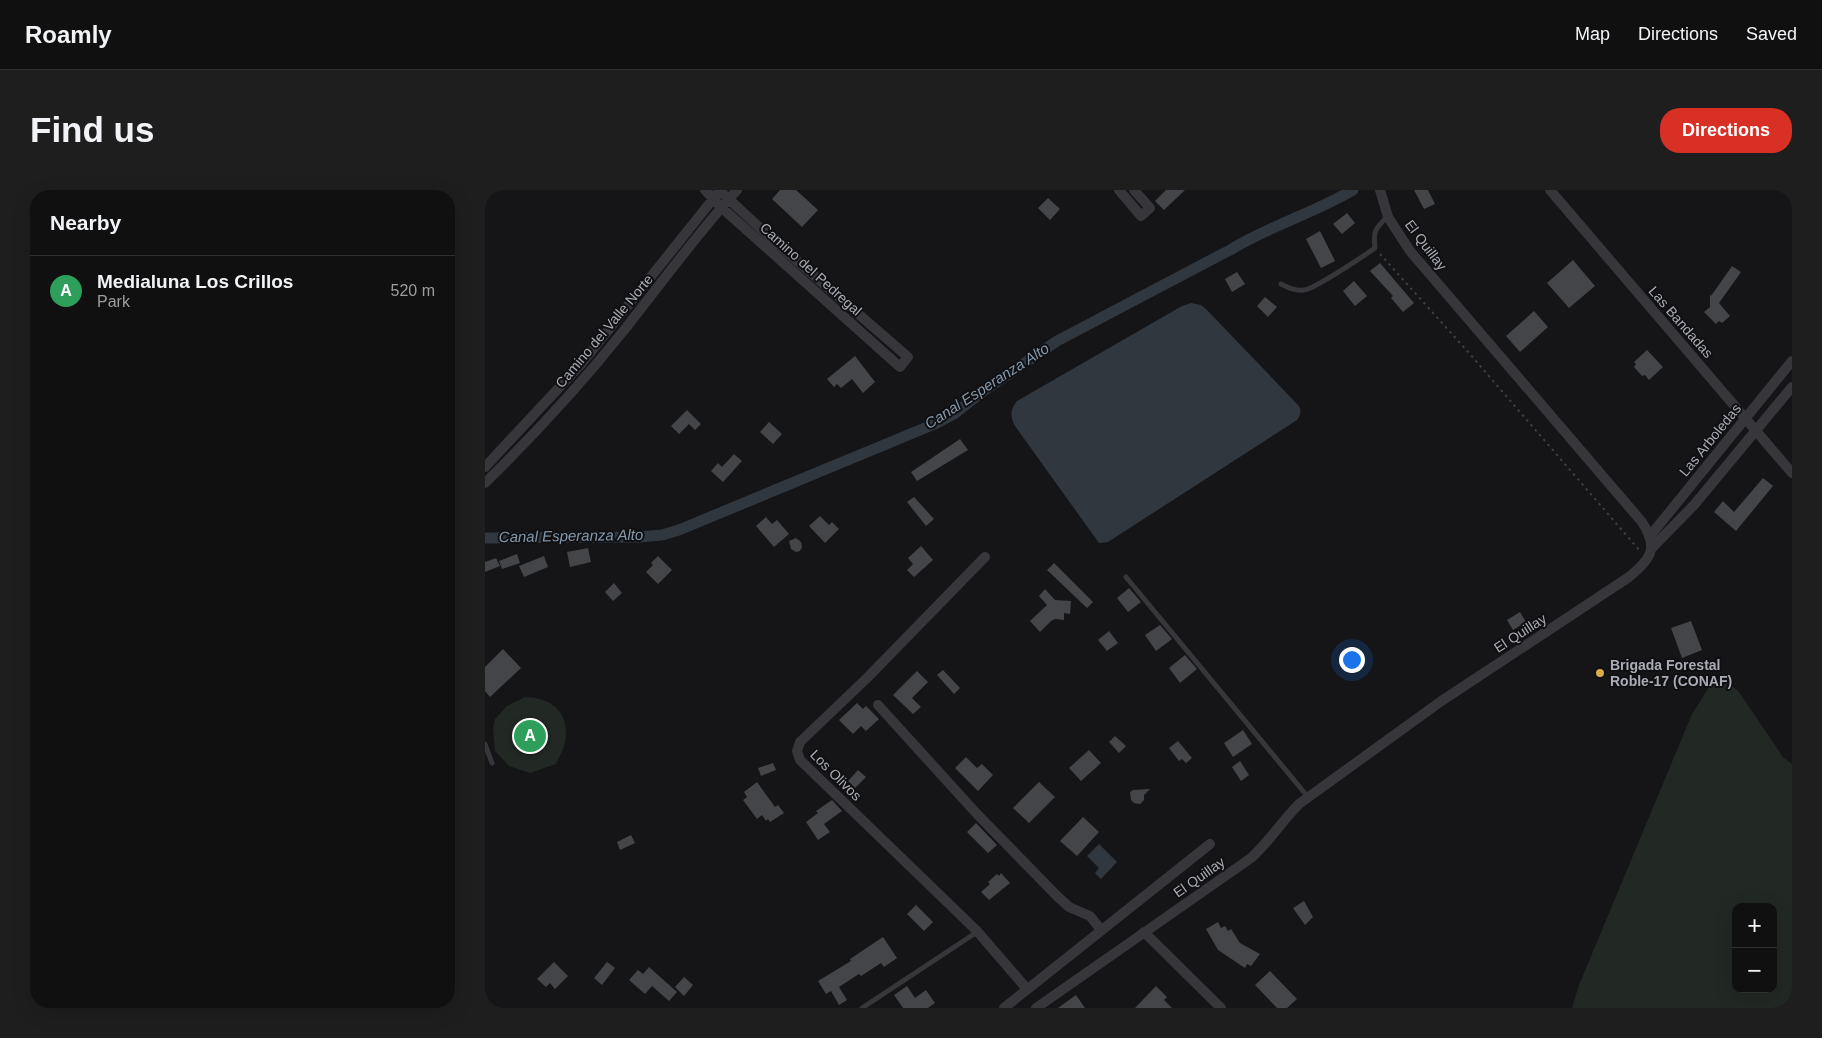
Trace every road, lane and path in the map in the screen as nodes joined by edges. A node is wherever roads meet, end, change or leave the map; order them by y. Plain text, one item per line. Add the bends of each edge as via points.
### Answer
1 (705, 190) edge
2 (737, 190) edge
3 (1119, 190) edge
4 (1134, 190) edge
5 (1380, 190) edge
6 (1550, 190) edge
7 (718, 192) edge
8 (728, 199) junction
9 (721, 207) junction
10 (1388, 217) junction
11 (1375, 248) junction
12 (1281, 284) dead end
13 (1792, 362) edge
14 (1792, 387) edge
15 (1745, 418) junction
16 (1756, 430) junction
17 (485, 467) edge
18 (1792, 473) edge
19 (485, 483) edge
20 (1650, 536) junction
21 (1652, 548) junction
22 (985, 557) dead end
23 (1648, 559) junction
24 (1126, 576) dead end
25 (878, 706) dead end
26 (485, 744) edge
27 (492, 763) dead end
28 (1309, 798) junction
29 (1210, 844) dead end
30 (1101, 930) junction
31 (977, 932) junction
32 (1144, 932) junction
33 (1027, 989) junction
34 (862, 1008) edge
35 (1004, 1008) edge
36 (1036, 1008) edge
37 (1221, 1008) edge

1 - 7 street, Camino del Pedregal
2 - 8 street, Camino del Valle Norte
3 - 4 street via 1141,216 1150,208
5 - 10 street, El Quillay
6 - 15 street, Las Bandadas
7 - 8 street, Camino del Pedregal
7 - 9 street, Camino del Pedregal
7 - 17 street, Camino del Valle Norte via 581,363
8 - 9 street, Camino del Valle Norte
8 - 9 street, Camino del Pedregal via 908,357 900,367
9 - 19 street, Camino del Valle Norte via 591,369
10 - 11 lane via 1376,228
10 - 20 street, El Quillay via 1431,277 1636,515
11 - 12 lane via 1306,291 1292,290
11 - 23 path
13 - 15 street, Las Arboledas
14 - 16 street, Las Arboledas
15 - 16 street, Las Bandadas
15 - 20 street, Las Arboledas
16 - 18 street, Las Bandadas
16 - 21 street, Las Arboledas via 1694,505
20 - 21 street, El Quillay
21 - 23 street, El Quillay
22 - 31 street, Los Olivos via 800,742 797,751 800,760 813,774
23 - 28 street, El Quillay via 1629,576 1440,702
24 - 28 lane
25 - 30 street via 1057,896 1069,907 1090,916
26 - 27 lane
28 - 32 street, El Quillay via 1290,813 1251,858
29 - 30 street
30 - 33 street
31 - 33 street, Los Olivos
31 - 34 lane
32 - 36 street, El Quillay
32 - 37 street
33 - 35 street

